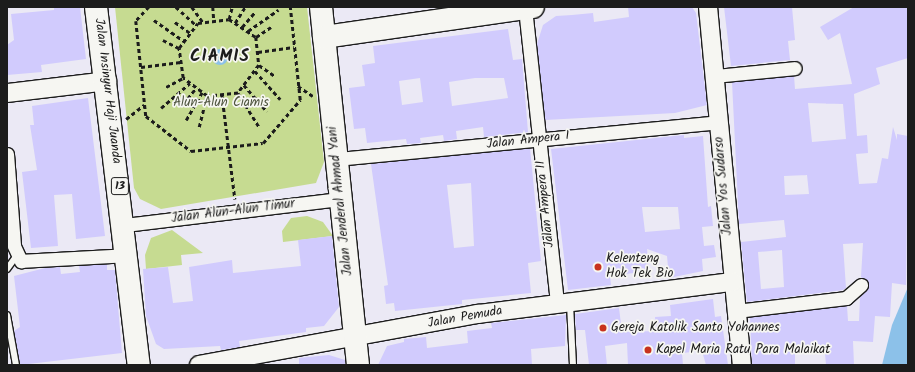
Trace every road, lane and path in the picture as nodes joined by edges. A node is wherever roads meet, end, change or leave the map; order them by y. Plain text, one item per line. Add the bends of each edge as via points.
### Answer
1 (96, 7) edge
2 (149, 7) edge
3 (176, 7) edge
4 (192, 7) edge
5 (213, 7) edge
6 (232, 7) edge
7 (245, 7) edge
8 (290, 7) edge
9 (321, 7) edge
10 (708, 7) edge
11 (529, 8) edge
12 (278, 10) dead end
13 (255, 12) dead end
14 (229, 19) junction
15 (154, 20) dead end
16 (214, 20) junction
17 (175, 22) dead end
18 (203, 22) junction
19 (235, 22) junction
20 (196, 25) junction
21 (242, 27) junction
22 (271, 27) dead end
23 (248, 32) junction
24 (190, 33) junction
25 (256, 37) junction
26 (324, 37) junction
27 (163, 40) dead end
28 (184, 41) junction
29 (294, 47) junction
30 (180, 48) junction
31 (258, 52) junction
32 (181, 62) junction
33 (259, 65) junction
34 (141, 67) junction
35 (795, 68) dead end
36 (255, 71) junction
37 (275, 76) dead end
38 (715, 76) junction
39 (183, 78) junction
40 (107, 81) junction
41 (190, 84) junction
42 (244, 85) junction
43 (166, 87) dead end
44 (196, 88) junction
45 (202, 92) junction
46 (7, 93) edge
47 (238, 93) junction
48 (222, 94) junction
49 (207, 96) junction
50 (280, 99) dead end
51 (182, 104) dead end
52 (144, 105) junction
53 (161, 108) dead end
54 (267, 111) dead end
55 (186, 120) dead end
56 (719, 122) junction
57 (199, 127) dead end
58 (259, 127) dead end
59 (113, 130) junction
60 (539, 140) junction
61 (228, 147) junction
62 (7, 154) edge
63 (337, 159) junction
64 (235, 197) dead end
65 (341, 199) junction
66 (9, 221) edge
67 (125, 225) junction
68 (17, 255) junction
69 (128, 255) junction
70 (7, 269) edge
71 (733, 282) junction
72 (860, 285) dead end
73 (563, 304) junction
74 (736, 311) junction
75 (7, 316) edge
76 (356, 338) junction
77 (16, 365) edge
78 (139, 365) edge
79 (199, 365) edge
80 (358, 365) edge
81 (573, 365) edge
82 (742, 365) edge

1 - 40 highway, Jalan Insinyur Haji Juanda / 13
2 - 34 path via 136,21
3 - 20 path
4 - 18 path
5 - 16 path
6 - 14 path
7 - 19 path
8 - 29 path
9 - 26 highway, Jalan Jenderal Ahmad Yani
10 - 38 street, Jalan Yos Sudarso
11 - 26 highway
11 - 60 street, Jalan Ampera II
12 - 23 path
13 - 21 path
14 - 16 path
14 - 19 path
15 - 28 path
16 - 18 path
17 - 24 path
18 - 20 path
19 - 21 path
20 - 24 path
21 - 23 path
22 - 25 path
23 - 25 path
24 - 28 path
25 - 31 path
26 - 63 highway, Jalan Jenderal Ahmad Yani
27 - 30 path
28 - 30 path
29 - 31 path
29 - 61 path via 300,100 263,143
30 - 32 path
31 - 33 path
32 - 34 path
32 - 39 path
33 - 36 path
33 - 37 path
34 - 52 path
35 - 38 street
36 - 42 path
36 - 50 path
38 - 56 street, Jalan Yos Sudarso
39 - 41 path
39 - 43 path
40 - 46 street
40 - 59 highway, Jalan Insinyur Haji Juanda / 13
41 - 44 path
41 - 53 path
42 - 47 path
42 - 54 path
44 - 45 path
44 - 51 path
45 - 49 path
45 - 55 path
47 - 48 path
47 - 58 path
48 - 49 path
48 - 61 path
49 - 57 path
52 - 59 path
52 - 61 path via 146,116 191,151
56 - 60 street, Jalan Ampera I
56 - 71 street, Jalan Yos Sudarso
59 - 67 highway, Jalan Insinyur Haji Juanda / 13
60 - 63 street, Jalan Ampera I
60 - 73 street, Jalan Ampera II
61 - 64 path
62 - 66 street
63 - 65 highway, Jalan Jenderal Ahmad Yani
65 - 67 street, Jalan Alun-Alun Timur
65 - 76 highway, Jalan Jenderal Ahmad Yani
66 - 68 street
67 - 69 highway, Jalan Insinyur Haji Juanda / 13
68 - 69 street via 21,261 30,263
68 - 70 lane
69 - 78 highway, Jalan Insinyur Haji Juanda / 13
71 - 73 street, Jalan Pemuda
71 - 74 street, Jalan Yos Sudarso
72 - 74 street via 846,298
73 - 76 street, Jalan Pemuda via 478,314
73 - 81 lane
74 - 82 street, Jalan Yos Sudarso
75 - 77 lane
76 - 79 street, Jalan Pemuda
76 - 80 highway, Jalan Jenderal Ahmad Yani

